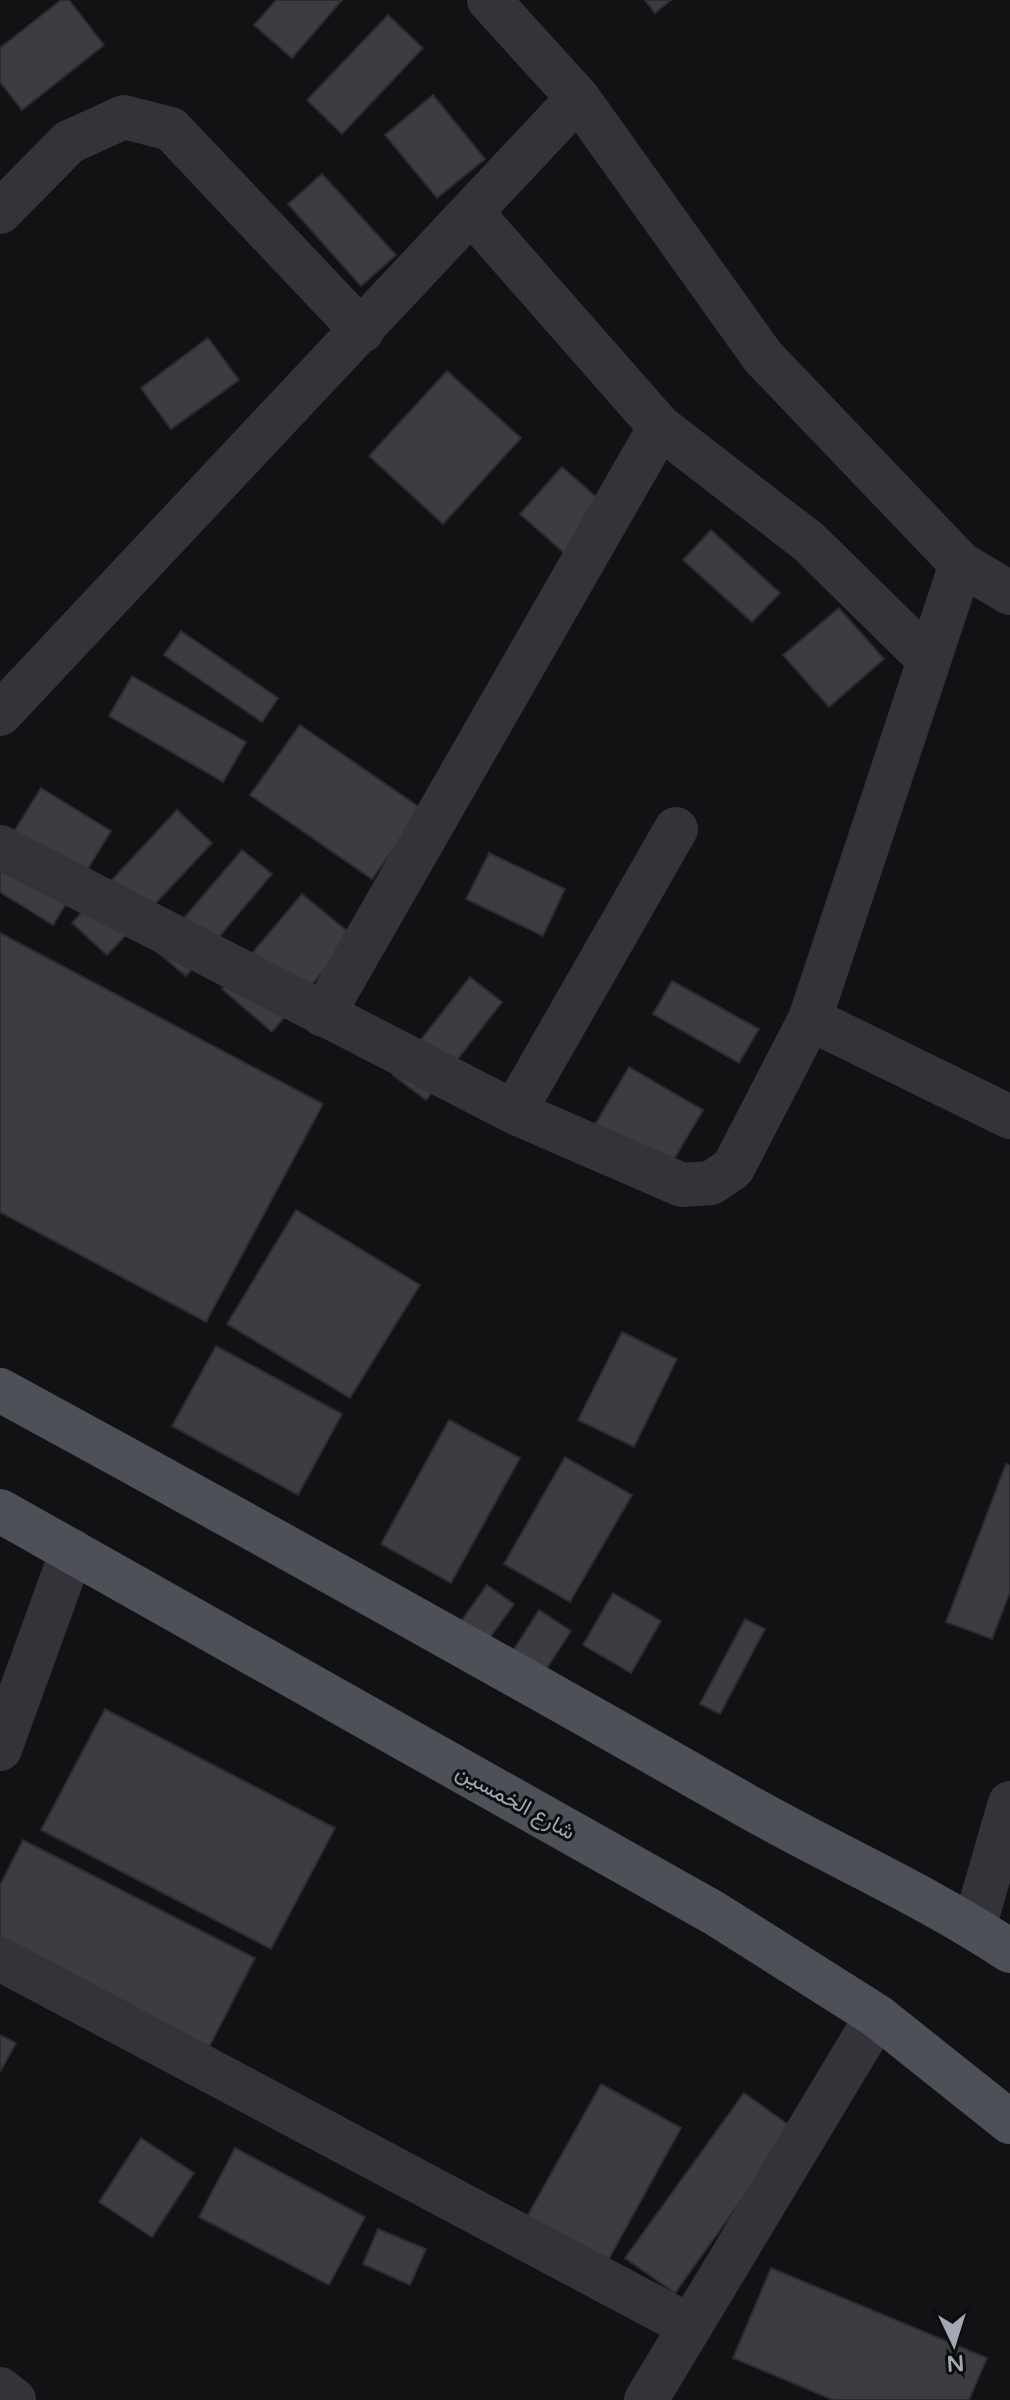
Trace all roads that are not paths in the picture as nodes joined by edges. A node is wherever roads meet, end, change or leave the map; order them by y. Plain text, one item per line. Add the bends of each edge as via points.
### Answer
1 (489, 0) edge
2 (578, 98) junction
3 (0, 212) edge
4 (472, 213) junction
5 (362, 331) junction
6 (660, 427) junction
7 (961, 564) junction
8 (1010, 593) edge
9 (929, 660) junction
10 (0, 714) edge
11 (676, 829) dead end
12 (0, 847) edge
13 (323, 1015) junction
14 (810, 1019) junction
15 (514, 1112) junction
16 (1010, 1117) edge
17 (0, 1390) edge
18 (0, 1511) edge
19 (72, 1551) junction
20 (0, 1749) edge
21 (1010, 1803) edge
22 (974, 1927) junction
23 (1010, 1951) edge
24 (0, 1959) edge
25 (877, 2016) junction
26 (1010, 2122) edge
27 (688, 2325) junction
28 (0, 2389) edge
29 (14, 2400) edge
30 (646, 2400) edge

1 - 2 street
2 - 4 street
2 - 7 street via 763,357
3 - 5 street via 69,142 124,117 171,129
4 - 5 street
4 - 6 street
5 - 10 street
6 - 9 street via 809,542
6 - 13 street
7 - 8 street
7 - 9 street
9 - 14 street
11 - 15 street
12 - 13 street
13 - 15 street
14 - 15 street via 733,1168 711,1183 682,1185
14 - 16 street
17 - 22 main road
18 - 19 main road, شارع الخمسين
19 - 20 street
19 - 25 main road, شارع الخمسين via 714,1913
21 - 22 street
22 - 23 main road
24 - 27 street
25 - 26 main road, شارع الخمسين
25 - 27 street
27 - 30 street
28 - 29 street

